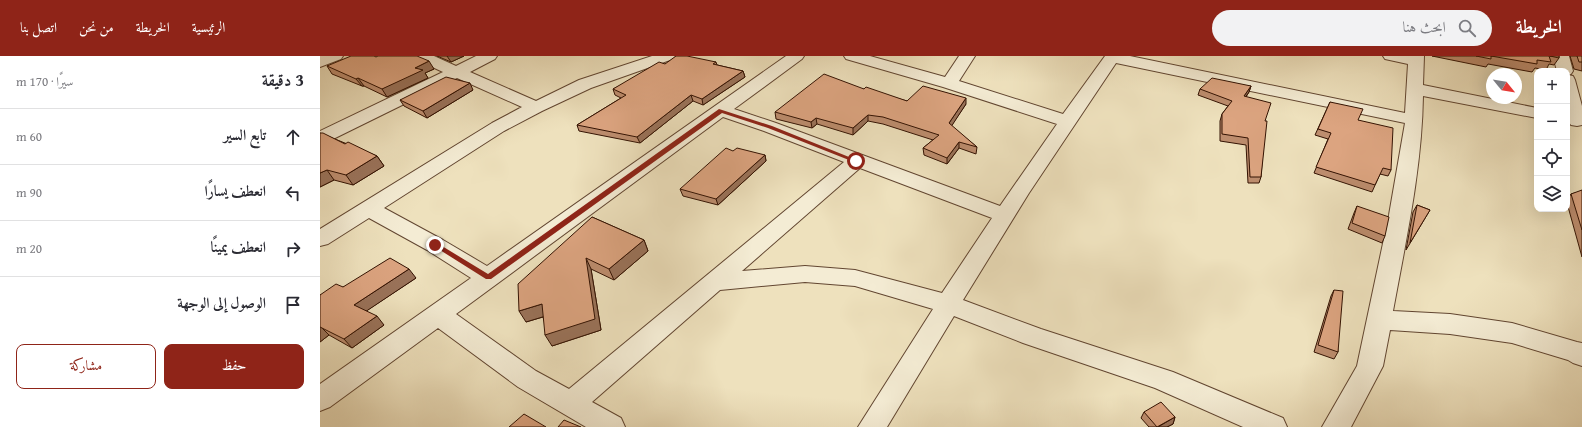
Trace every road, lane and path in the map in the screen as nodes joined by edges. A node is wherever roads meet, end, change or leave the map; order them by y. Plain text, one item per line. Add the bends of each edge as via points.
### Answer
1 (335, 56) edge
2 (421, 56) edge
3 (489, 56) edge
4 (667, 56) edge
5 (796, 56) edge
6 (852, 56) edge
7 (967, 56) edge
8 (1112, 56) edge
9 (1391, 56) edge
10 (1561, 56) edge
11 (1416, 59) edge
12 (320, 62) edge
13 (1564, 68) edge
14 (457, 71) junction
15 (949, 83) junction
16 (1416, 89) junction
17 (1570, 95) edge
18 (536, 107) junction
19 (721, 111) junction
20 (1534, 112) edge
21 (1414, 120) junction
22 (1066, 121) junction
23 (1575, 121) edge
24 (320, 138) edge
25 (856, 161) junction
26 (370, 209) junction
27 (1006, 216) junction
28 (320, 239) edge
29 (488, 278) junction
30 (715, 282) junction
31 (948, 304) junction
32 (437, 314) junction
33 (1379, 320) junction
34 (1582, 356) edge
35 (320, 399) edge
36 (571, 404) junction
37 (611, 427) edge
38 (872, 427) edge
39 (1273, 427) edge
40 (1336, 427) edge

1 - 12 street
2 - 14 street
3 - 14 street
4 - 18 street via 586,84
5 - 19 street
6 - 15 street
7 - 15 street
8 - 21 street
8 - 22 street
9 - 11 street
10 - 13 street
11 - 16 street
14 - 18 street
14 - 24 street
15 - 22 street
16 - 20 street
16 - 21 street
17 - 23 street
18 - 26 street via 498,127
19 - 25 street via 770,127
19 - 29 street
21 - 33 street via 1400,215
22 - 27 street
25 - 27 street
25 - 30 street
26 - 28 street
26 - 29 street
27 - 31 street
29 - 32 street
30 - 31 street via 805,274 855,278
30 - 36 street
31 - 38 street
31 - 39 street via 1032,336 1164,380
32 - 35 street
32 - 36 street via 527,379
33 - 34 street via 1450,324 1512,333 1577,352
33 - 40 street via 1370,366
36 - 37 street

